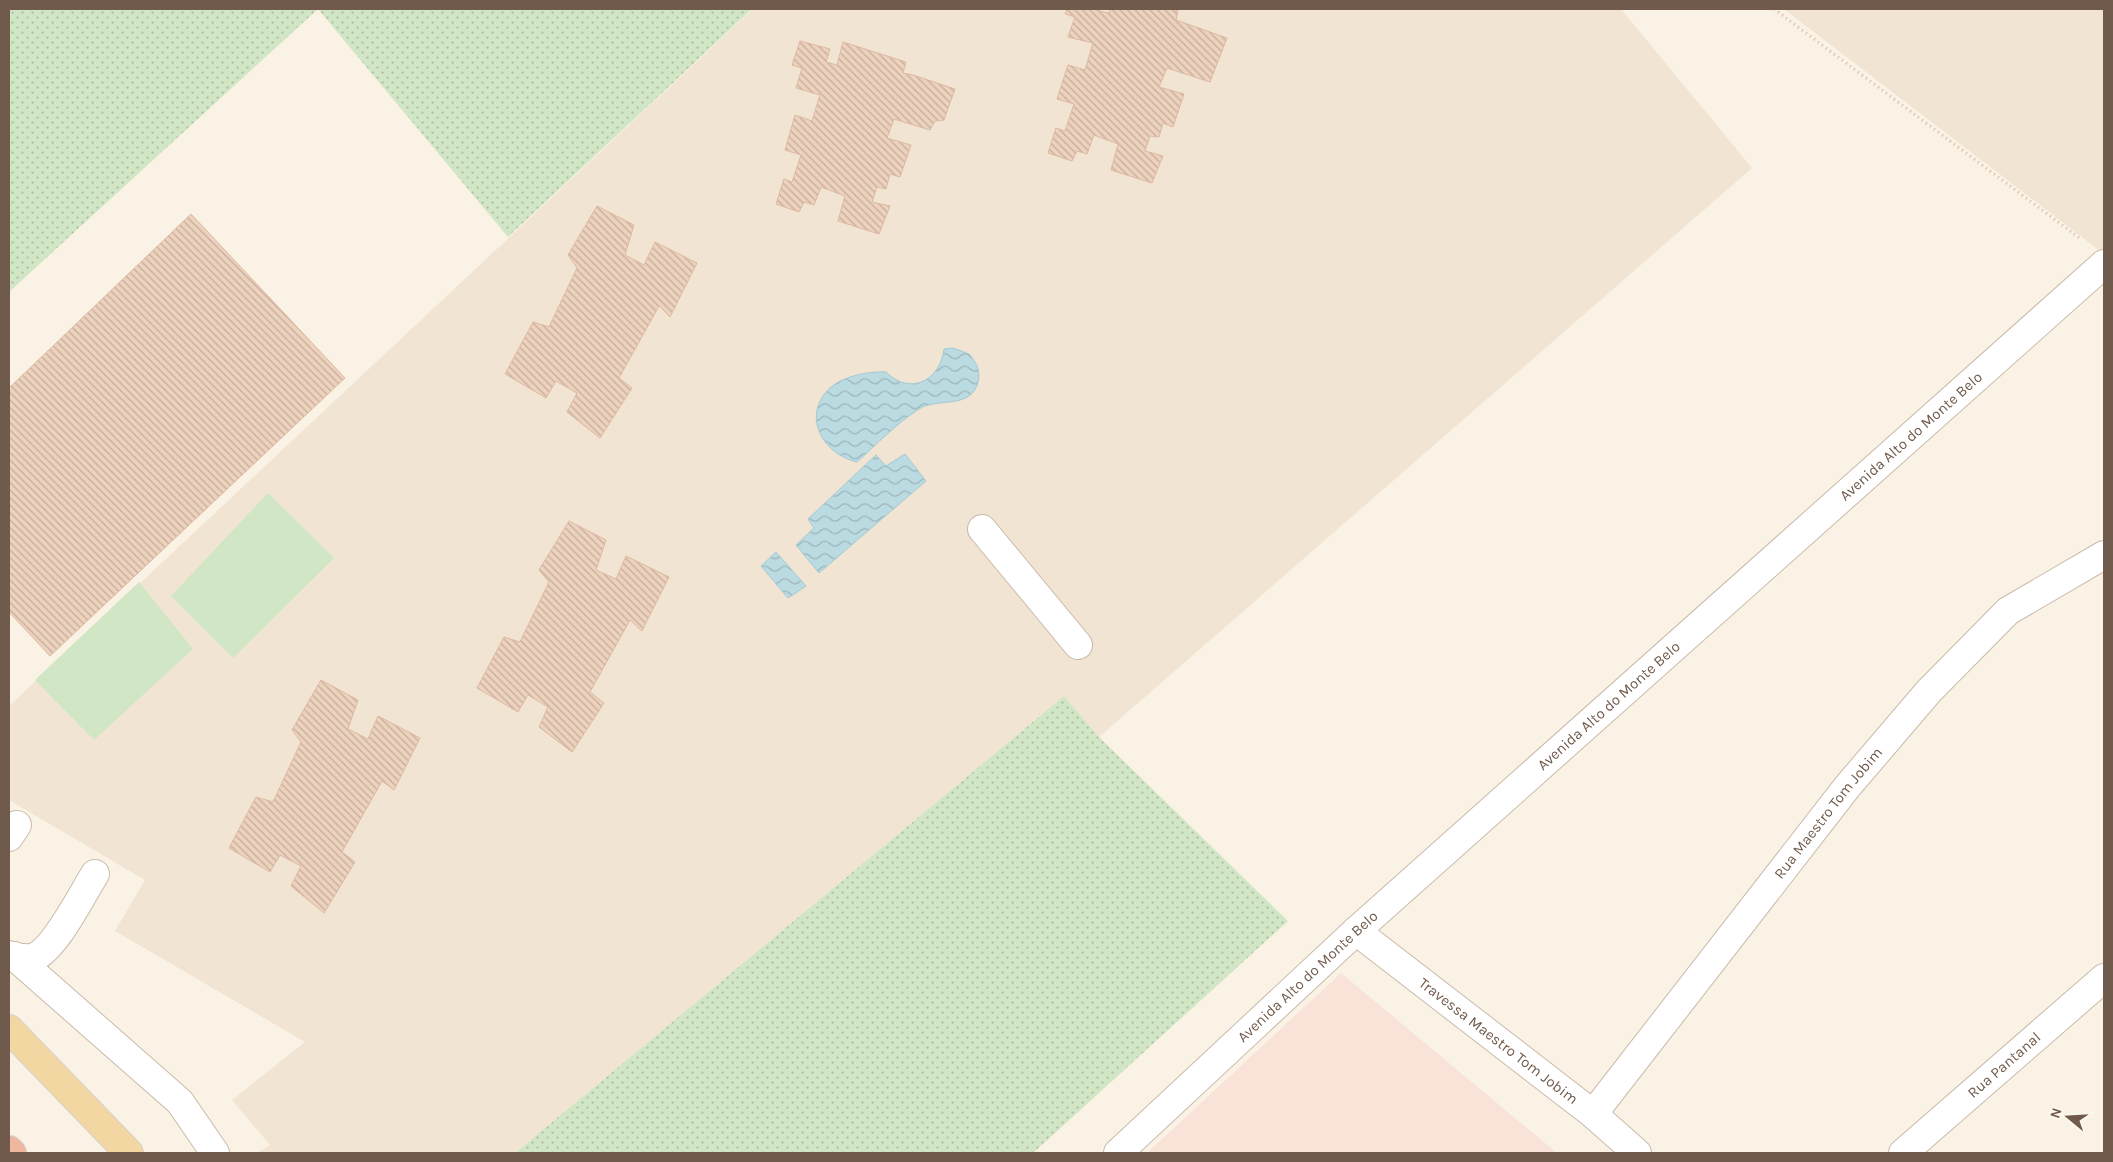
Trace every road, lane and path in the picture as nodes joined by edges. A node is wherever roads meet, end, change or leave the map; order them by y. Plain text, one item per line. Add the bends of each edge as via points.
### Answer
1 (1774, 9) edge
2 (2096, 255) edge
3 (982, 529) dead end
4 (2104, 555) edge
5 (1078, 645) dead end
6 (95, 874) dead end
7 (1356, 931) junction
8 (12, 955) edge
9 (2104, 978) edge
10 (9, 1029) edge
11 (1593, 1114) junction
12 (9, 1150) edge
13 (12, 1153) edge
14 (129, 1153) edge
15 (215, 1153) edge
16 (1118, 1153) edge
17 (1637, 1153) edge
18 (1903, 1153) edge

1 - 2 path
2 - 7 street, Avenida Alto do Monte Belo
3 - 5 street
4 - 11 street, Rua Maestro Tom Jobim via 2008,611 1929,691 1847,786
6 - 8 street via 51,943 40,954 31,958
7 - 11 street, Travessa Maestro Tom Jobim
7 - 16 street, Avenida Alto do Monte Belo
8 - 15 street via 180,1102
9 - 18 street, Rua Pantanal
10 - 14 main road
11 - 17 street, Travessa Maestro Tom Jobim
12 - 13 highway

